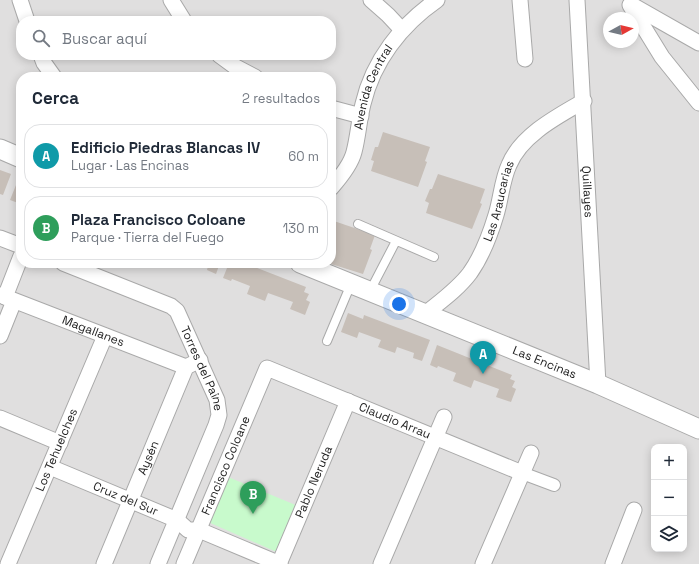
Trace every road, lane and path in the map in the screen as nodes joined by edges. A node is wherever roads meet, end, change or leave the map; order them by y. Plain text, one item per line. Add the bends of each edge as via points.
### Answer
1 (20, 0) edge
2 (171, 0) edge
3 (371, 0) edge
4 (437, 0) edge
5 (520, 0) edge
6 (578, 0) edge
7 (626, 2) edge
8 (25, 16) edge
9 (181, 16) edge
10 (402, 30) junction
11 (699, 43) edge
12 (525, 59) dead end
13 (43, 60) edge
14 (226, 60) edge
15 (51, 72) edge
16 (245, 72) edge
17 (584, 101) junction
18 (699, 103) edge
19 (336, 109) edge
20 (361, 116) junction
21 (0, 149) edge
22 (16, 156) edge
23 (336, 182) edge
24 (358, 224) dead end
25 (0, 238) edge
26 (396, 241) junction
27 (16, 244) edge
28 (434, 257) dead end
29 (17, 268) edge
30 (76, 268) edge
31 (312, 268) edge
32 (351, 284) junction
33 (370, 291) junction
34 (7, 297) edge
35 (425, 314) junction
36 (0, 336) edge
37 (105, 336) junction
38 (327, 341) dead end
39 (200, 360) junction
40 (186, 367) junction
41 (267, 368) joint
42 (598, 384) junction
43 (348, 401) junction
44 (444, 417) dead end
45 (0, 418) edge
46 (699, 429) edge
47 (436, 437) junction
48 (60, 443) junction
49 (531, 453) dead end
50 (50, 466) junction
51 (522, 473) junction
52 (554, 485) dead end
53 (130, 501) junction
54 (634, 510) dead end
55 (177, 520) junction
56 (199, 530) junction
57 (8, 564) edge
58 (104, 564) edge
59 (158, 564) edge
60 (184, 564) edge
61 (280, 564) edge
62 (381, 564) edge
63 (483, 564) edge
64 (613, 564) edge

1 - 8 street
2 - 9 street
3 - 10 street
4 - 10 street, Avenida Central via 414,17
5 - 12 street
6 - 17 street, Quillayes
7 - 11 street
7 - 18 street via 662,57
10 - 20 street, Avenida Central via 377,67
13 - 15 street
14 - 16 street
17 - 35 street, Las Araucarias via 539,129 520,148 508,165 496,214 479,259 470,274
17 - 42 street, Quillayes
19 - 20 street
20 - 23 street, Avenida Central via 354,154
21 - 22 street
24 - 26 lane
25 - 27 street
26 - 28 lane
26 - 33 lane
29 - 34 street
30 - 39 street, Torres del Paine via 171,306 181,318
31 - 32 street, Las Encinas
32 - 33 street, Las Encinas
32 - 38 lane
33 - 35 street, Las Encinas
34 - 36 street
34 - 37 street, Magallanes
35 - 42 street, Las Encinas
37 - 40 street, Magallanes
37 - 48 street, Los Tehuelches
39 - 40 street
39 - 55 street, Torres del Paine via 217,400 219,415
40 - 53 street, Aysén
41 - 43 street, Claudio Arrau
41 - 56 street, Francisco Coloane
42 - 46 street, Las Encinas
43 - 47 street, Claudio Arrau
43 - 61 street, Pablo Neruda
44 - 47 street
45 - 48 street
47 - 51 street, Claudio Arrau
47 - 62 street
48 - 50 street, Los Tehuelches
49 - 51 street
50 - 53 street, Cruz del Sur
50 - 57 street, Los Tehuelches
51 - 52 street
51 - 63 street
53 - 55 street, Cruz del Sur
53 - 58 street, Aysén
54 - 64 street
55 - 56 street, Cruz del Sur via 188,530
55 - 59 street, Torres del Paine
56 - 60 street, Francisco Coloane
56 - 61 street, Cruz del Sur

